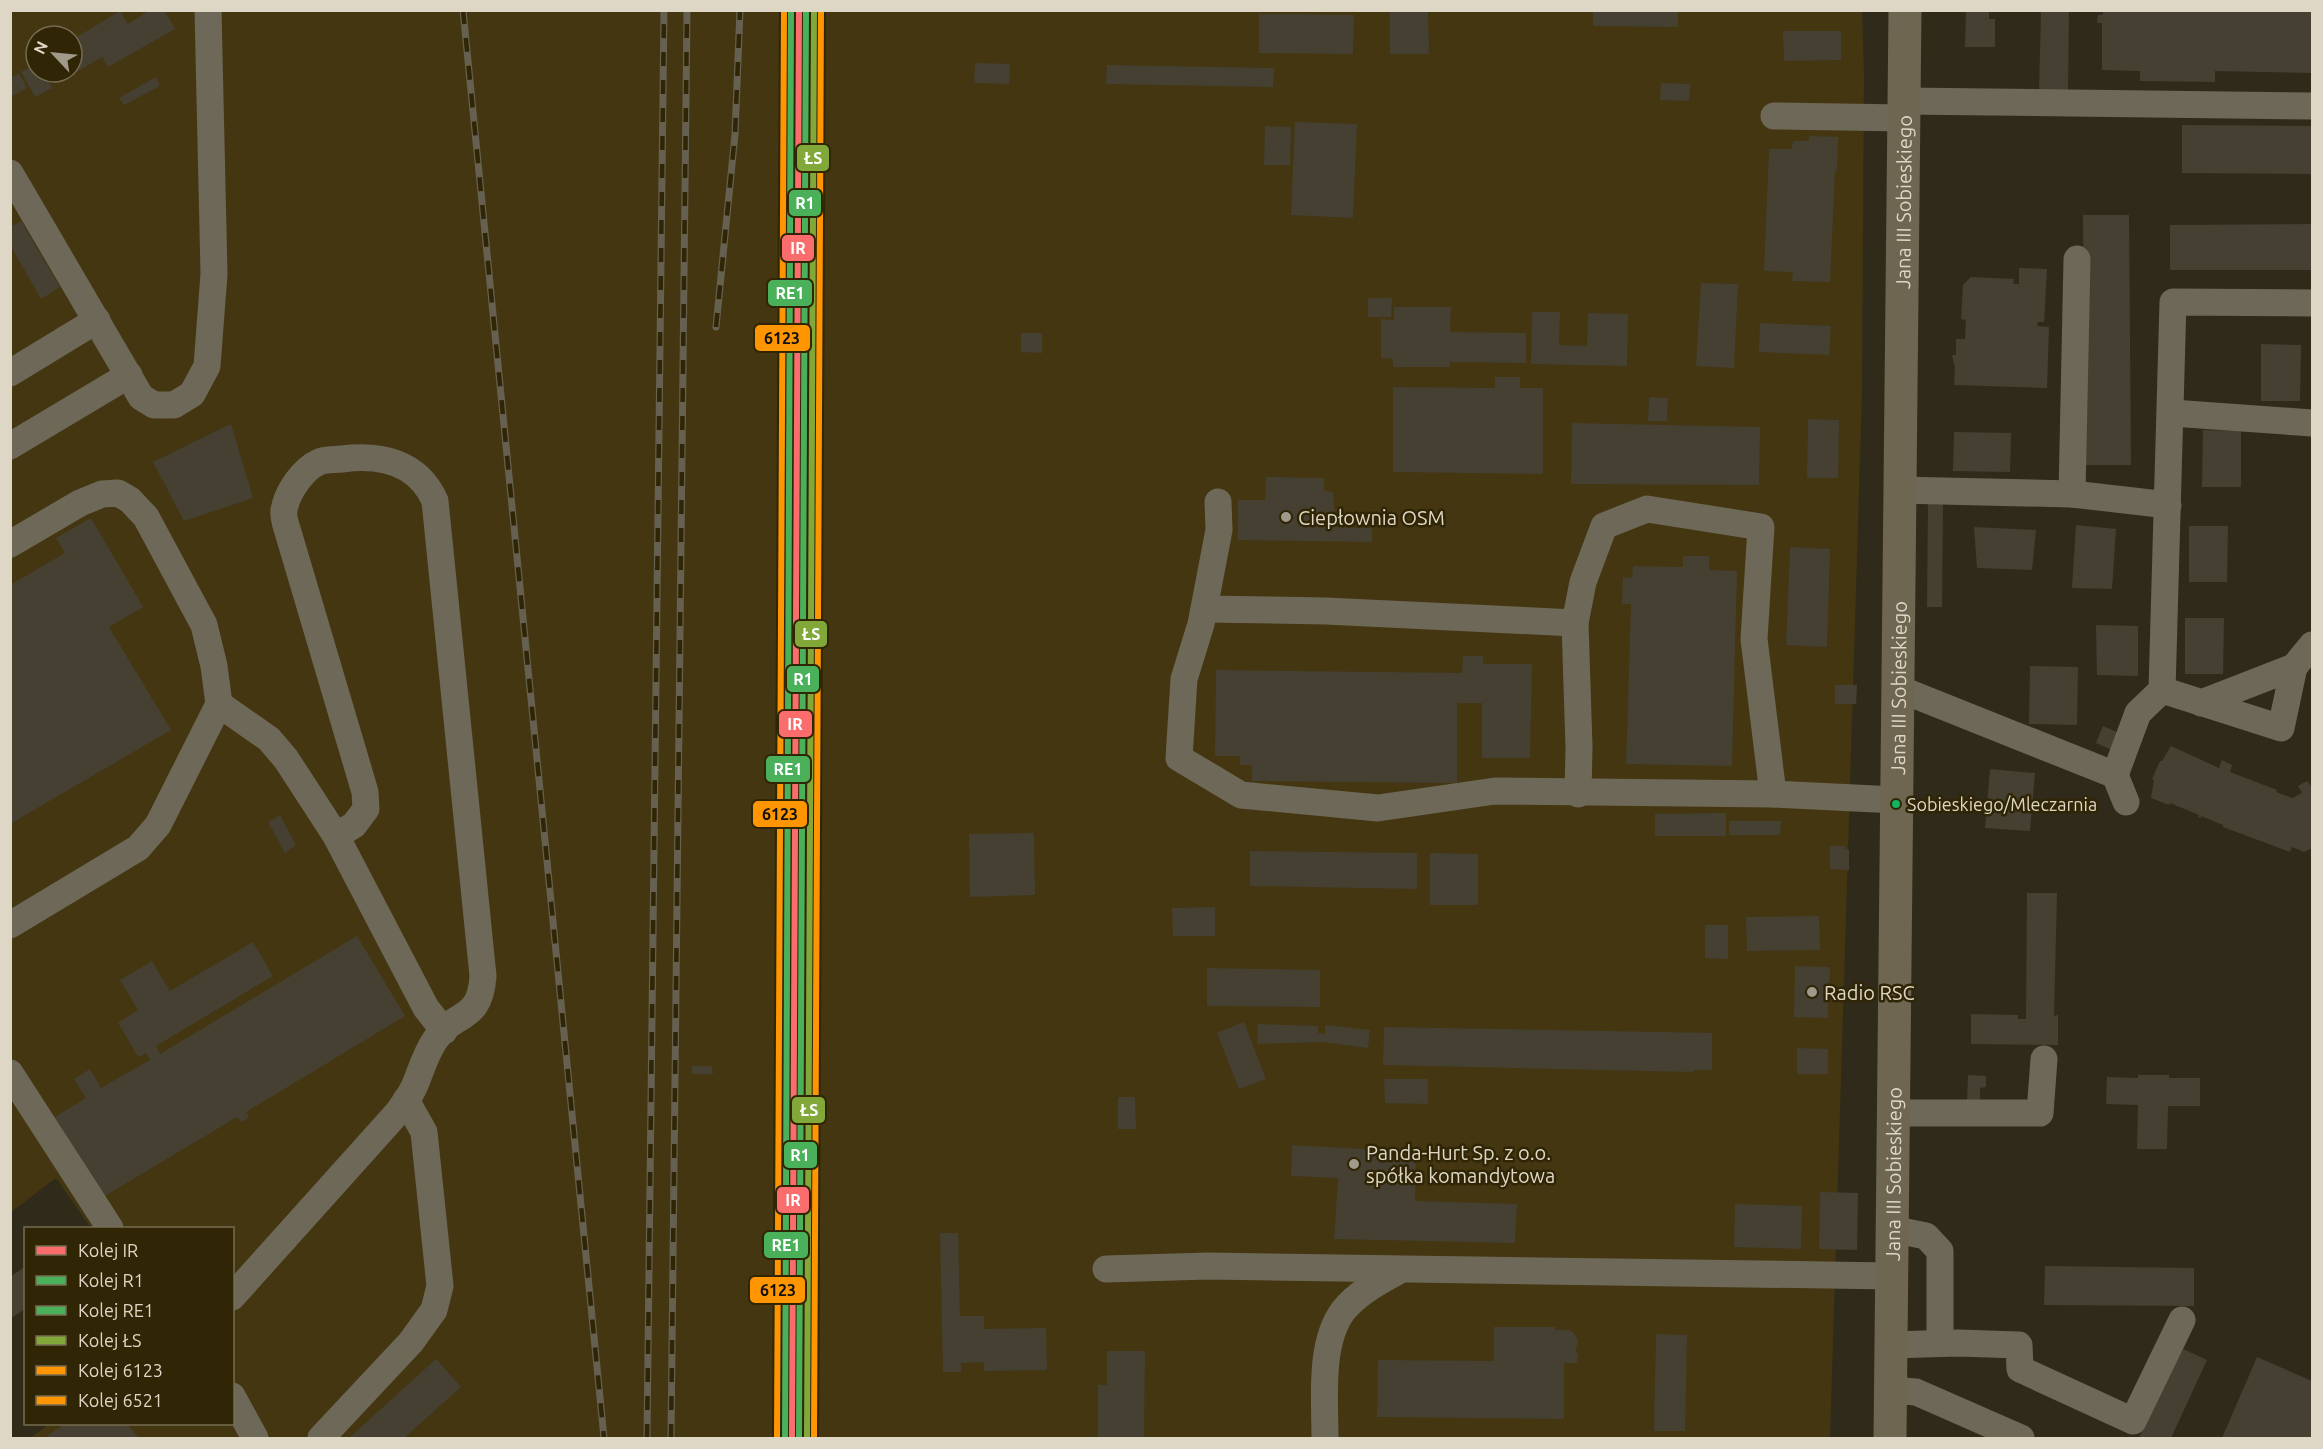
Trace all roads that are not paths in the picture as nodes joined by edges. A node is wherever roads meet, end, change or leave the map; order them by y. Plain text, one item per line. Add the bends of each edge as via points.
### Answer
1 (208, 10) edge
2 (1905, 10) edge
3 (2313, 106) edge
4 (1904, 110) junction
5 (1774, 116) dead end
6 (10, 173) edge
7 (2077, 259) dead end
8 (2313, 303) edge
9 (97, 320) junction
10 (10, 373) edge
11 (129, 375) junction
12 (2172, 413) junction
13 (2313, 423) edge
14 (10, 446) edge
15 (1899, 490) junction
16 (2072, 494) junction
17 (1218, 502) dead end
18 (2168, 506) junction
19 (10, 544) edge
20 (1204, 609) junction
21 (1575, 623) junction
22 (2313, 645) edge
23 (2294, 668) junction
24 (1897, 688) junction
25 (2162, 690) junction
26 (2201, 703) junction
27 (219, 704) junction
28 (2115, 775) junction
29 (1578, 794) junction
30 (1773, 794) junction
31 (1896, 800) junction
32 (2126, 802) dead end
33 (336, 836) junction
34 (10, 925) edge
35 (444, 1031) junction
36 (2044, 1059) dead end
37 (10, 1073) edge
38 (406, 1100) junction
39 (1893, 1113) junction
40 (109, 1227) edge
41 (1892, 1229) junction
42 (1106, 1269) dead end
43 (1401, 1270) junction
44 (1891, 1276) junction
45 (234, 1295) edge
46 (2182, 1320) dead end
47 (1940, 1343) junction
48 (1891, 1345) junction
49 (1890, 1390) junction
50 (234, 1400) edge
51 (255, 1438) edge
52 (321, 1438) edge
53 (1324, 1438) edge
54 (1890, 1438) edge
55 (2021, 1438) edge

1 - 11 lane via 214,274 207,366 192,394 174,405 154,405 141,397
2 - 4 main road, Jana III Sobieskiego
3 - 4 lane
4 - 5 lane
4 - 15 main road, Jana III Sobieskiego
6 - 9 lane
7 - 16 lane
8 - 12 lane via 2173,302
9 - 10 lane
9 - 11 lane
11 - 14 lane
12 - 13 lane
12 - 18 lane
15 - 16 lane
15 - 24 main road, Jana III Sobieskiego
16 - 18 lane
17 - 20 lane via 1219,530
18 - 25 lane
19 - 27 lane via 102,494 118,493 130,500 146,517 204,625
20 - 21 lane
20 - 29 lane via 1184,679 1179,758 1241,795 1378,808 1495,791
21 - 29 lane
21 - 30 lane via 1583,582 1604,526 1647,509 1761,527 1754,639
22 - 23 lane
23 - 26 lane
23 - 26 lane via 2282,728
24 - 28 lane
24 - 31 main road, Jana III Sobieskiego
25 - 26 lane
25 - 28 lane via 2138,713
27 - 33 lane via 268,739 286,759
27 - 34 lane via 158,825 138,848
28 - 32 lane
29 - 30 lane
30 - 31 lane
31 - 39 main road, Jana III Sobieskiego
33 - 35 lane via 426,1008
33 - 35 lane via 354,825 366,809 365,792 284,511 290,493 305,471 320,462 387,458 430,488 435,501 483,976 482,994 473,1011
35 - 38 lane via 426,1055
36 - 39 lane via 2040,1113
37 - 40 lane
38 - 45 lane
38 - 52 lane via 424,1132 440,1286 434,1310 411,1342
39 - 41 main road, Jana III Sobieskiego
41 - 44 main road, Jana III Sobieskiego
41 - 47 lane via 1926,1236 1940,1251
42 - 43 lane via 1208,1266
43 - 44 lane
43 - 53 lane via 1367,1289 1343,1311 1329,1343 1324,1374
44 - 48 main road, Jana III Sobieskiego
46 - 47 lane via 2133,1421 2020,1369 2019,1345
47 - 48 lane
48 - 49 main road, Jana III Sobieskiego
49 - 54 main road, Jana III Sobieskiego
49 - 55 lane via 1916,1392
50 - 51 lane

